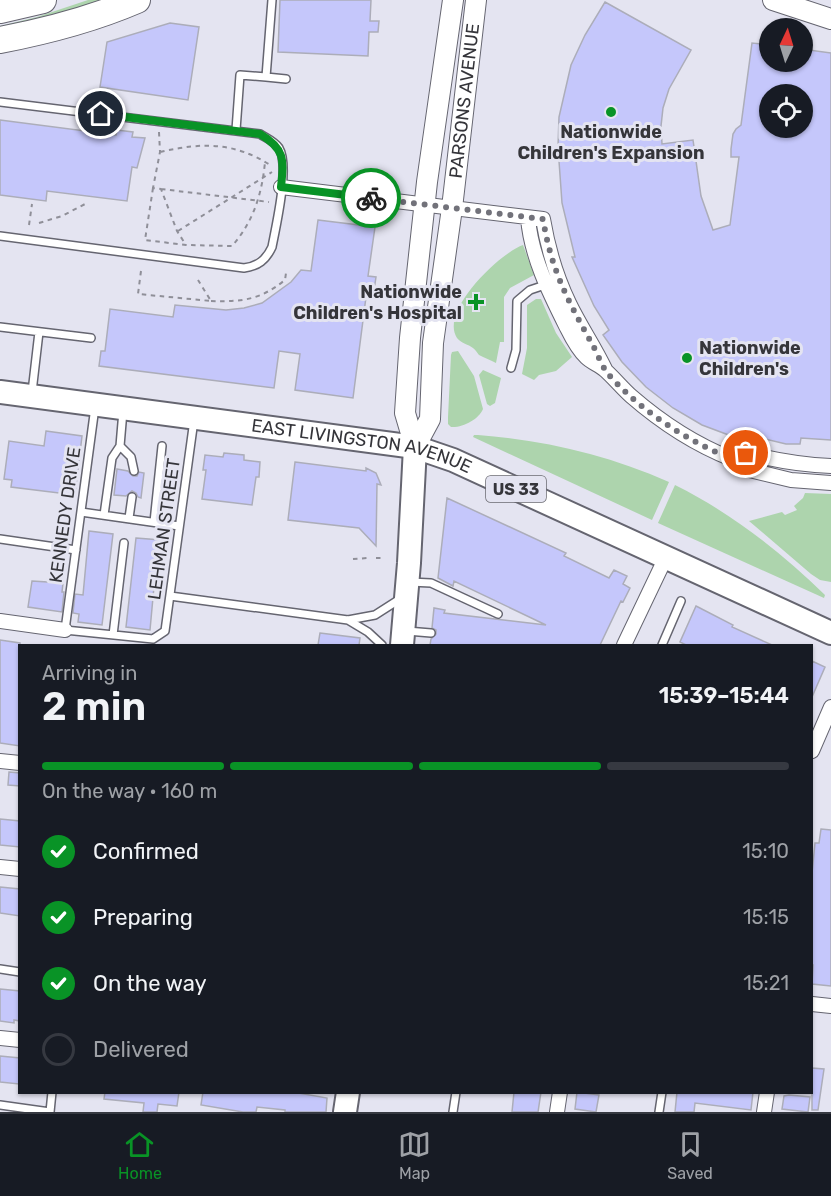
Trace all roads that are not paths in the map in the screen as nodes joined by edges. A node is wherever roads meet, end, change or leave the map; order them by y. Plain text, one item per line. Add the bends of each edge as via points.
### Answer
1 (43, 0) edge
2 (137, 0) edge
3 (272, 0) edge
4 (453, 0) edge
5 (476, 0) edge
6 (773, 0) edge
7 (0, 10) edge
8 (831, 19) edge
9 (0, 40) edge
10 (266, 77) junction
11 (286, 79) dead end
12 (0, 102) edge
13 (236, 130) junction
14 (281, 187) junction
15 (425, 204) junction
16 (452, 208) junction
17 (528, 218) junction
18 (0, 236) edge
19 (552, 282) junction
20 (0, 327) edge
21 (39, 332) junction
22 (91, 338) dead end
23 (512, 368) dead end
24 (0, 392) edge
25 (32, 396) junction
26 (95, 405) junction
27 (123, 408) junction
28 (194, 417) junction
29 (120, 446) junction
30 (162, 446) dead end
31 (415, 447) junction
32 (732, 459) junction
33 (831, 466) edge
34 (134, 471) dead end
35 (831, 483) edge
36 (132, 497) dead end
37 (81, 512) junction
38 (105, 515) junction
39 (129, 518) junction
40 (154, 522) junction
41 (179, 526) junction
42 (0, 539) edge
43 (124, 543) dead end
44 (76, 550) junction
45 (666, 557) junction
46 (407, 588) junction
47 (170, 596) junction
48 (681, 601) dead end
49 (498, 614) dead end
50 (348, 620) junction
51 (0, 621) edge
52 (65, 630) junction
53 (431, 633) dead end
54 (831, 633) edge
55 (113, 635) junction
56 (403, 638) edge
57 (138, 641) edge
58 (381, 644) edge
59 (624, 644) edge
60 (662, 644) edge
61 (831, 707) edge
62 (813, 750) edge
63 (0, 761) edge
64 (18, 763) edge
65 (0, 867) edge
66 (18, 869) edge
67 (0, 969) edge
68 (18, 972) edge
69 (813, 1004) edge
70 (831, 1006) edge
71 (0, 1038) edge
72 (18, 1040) edge
73 (52, 1094) edge
74 (348, 1094) edge
75 (456, 1094) edge
76 (560, 1094) edge
77 (662, 1094) edge
78 (767, 1094) edge
79 (0, 1105) edge
80 (50, 1112) edge
81 (345, 1112) edge
82 (453, 1112) edge
83 (558, 1112) edge
84 (659, 1112) edge
85 (764, 1112) edge

1 - 7 highway
2 - 9 highway via 91,18
3 - 10 lane
4 - 15 street, PARSONS AVENUE
5 - 16 street, PARSONS AVENUE
6 - 8 street
10 - 11 lane
10 - 13 lane via 240,75
12 - 13 lane
13 - 14 lane via 260,134 274,142 284,167
14 - 15 street
14 - 18 lane via 272,247 268,256 253,267
15 - 16 street
15 - 31 street, PARSONS AVENUE via 405,413
16 - 17 street
16 - 31 street, PARSONS AVENUE via 433,343 430,419
17 - 19 street via 532,242
17 - 19 street via 543,219
19 - 23 lane via 530,290 517,301
19 - 32 street via 571,336 585,357 658,419 683,436
20 - 21 lane
21 - 22 lane
21 - 25 lane
24 - 25 main road, EAST LIVINGSTON AVENUE / US 33
25 - 26 main road, EAST LIVINGSTON AVENUE / US 33
26 - 27 main road, EAST LIVINGSTON AVENUE / US 33
26 - 37 lane, KENNEDY DRIVE
27 - 28 main road, EAST LIVINGSTON AVENUE / US 33
27 - 29 lane
28 - 31 main road, EAST LIVINGSTON AVENUE / US 33
28 - 41 lane, LEHMAN STREET
29 - 34 lane via 131,457
29 - 38 lane via 112,458
30 - 40 lane
31 - 45 main road, EAST LIVINGSTON AVENUE / US 33 via 453,460
31 - 46 main road, PARSONS AVENUE
32 - 33 street via 746,453 784,462
32 - 35 street via 737,467 760,474
36 - 39 lane
37 - 38 lane
37 - 44 lane, KENNEDY DRIVE
38 - 39 lane
39 - 40 lane
40 - 41 lane
41 - 47 lane, LEHMAN STREET
42 - 44 lane
43 - 55 lane
44 - 52 lane, KENNEDY DRIVE
45 - 54 main road, EAST LIVINGSTON AVENUE / US 33
45 - 59 street
46 - 49 lane via 431,583
46 - 50 lane via 375,615
46 - 56 main road, PARSONS AVENUE
47 - 50 lane
47 - 57 lane, LEHMAN STREET via 165,631 153,639
48 - 60 lane
50 - 58 lane
51 - 52 street
52 - 55 lane
53 - 56 lane
55 - 57 lane
61 - 62 street
63 - 64 street
65 - 66 street
67 - 68 lane
69 - 70 street
71 - 72 street
73 - 80 lane
74 - 81 main road
75 - 82 lane
76 - 83 street
77 - 84 lane
78 - 85 street
79 - 80 lane

